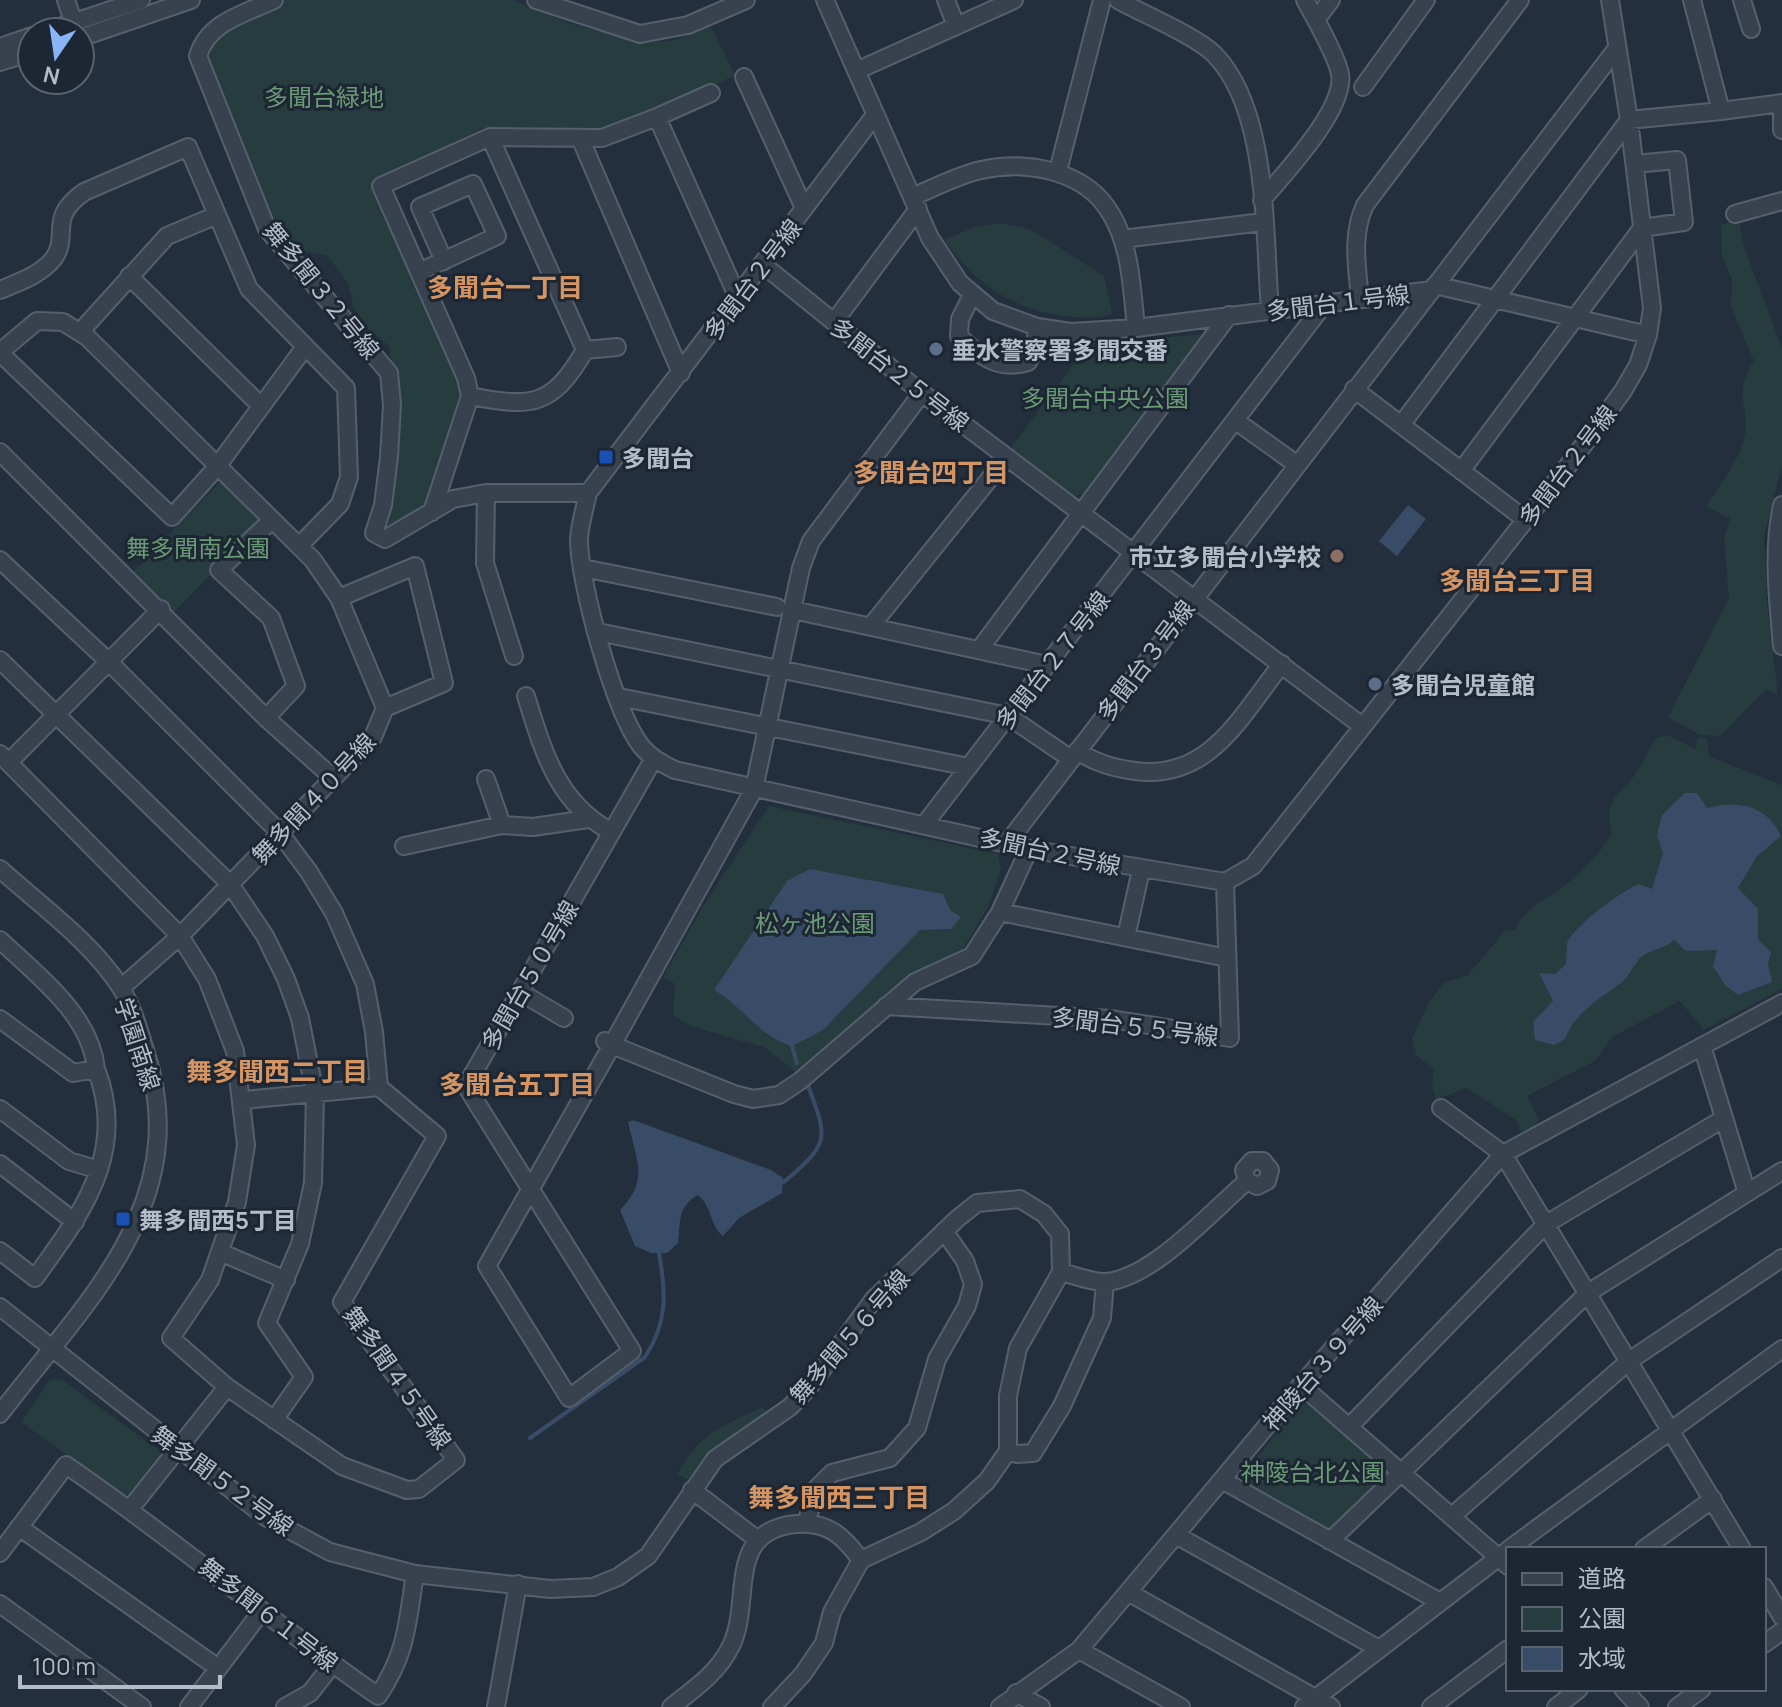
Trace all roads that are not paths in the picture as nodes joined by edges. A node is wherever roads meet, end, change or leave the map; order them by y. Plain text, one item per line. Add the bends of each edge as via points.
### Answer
1 (141, 0) edge
2 (191, 0) edge
3 (274, 0) edge
4 (746, 0) edge
5 (825, 0) edge
6 (946, 0) edge
7 (1014, 0) edge
8 (1102, 0) edge
9 (1118, 0) edge
10 (1305, 0) edge
11 (1331, 0) edge
12 (1426, 0) edge
13 (1520, 0) edge
14 (1610, 0) edge
15 (1692, 0) edge
16 (1742, 0) edge
17 (542, 1) edge
18 (712, 7) edge
19 (1316, 20) junction
20 (96, 21) edge
21 (96, 25) edge
22 (956, 26) junction
23 (1751, 29) dead end
24 (1617, 48) junction
25 (856, 71) junction
26 (744, 77) dead end
27 (1363, 87) dead end
28 (711, 93) dead end
29 (1782, 103) edge
30 (1721, 111) junction
31 (1782, 113) edge
32 (875, 115) junction
33 (657, 117) junction
34 (1629, 120) junction
35 (1782, 130) edge
36 (490, 137) junction
37 (581, 140) junction
38 (1635, 164) junction
39 (1058, 171) junction
40 (1262, 200) junction
41 (1782, 201) edge
42 (915, 203) junction
43 (804, 208) junction
44 (1735, 214) dead end
45 (217, 215) junction
46 (1263, 222) junction
47 (1642, 228) junction
48 (1122, 239) junction
49 (444, 261) junction
50 (762, 264) junction
51 (419, 272) junction
52 (129, 276) junction
53 (1433, 287) junction
54 (0, 290) edge
55 (972, 295) junction
56 (738, 298) junction
57 (1498, 298) junction
58 (1360, 299) junction
59 (1325, 303) junction
60 (1270, 310) junction
61 (1229, 315) junction
62 (1576, 318) junction
63 (834, 322) junction
64 (1037, 327) junction
65 (1136, 328) junction
66 (81, 331) junction
67 (1648, 335) junction
68 (305, 347) junction
69 (617, 347) dead end
70 (585, 350) junction
71 (0, 352) edge
72 (681, 373) junction
73 (1354, 389) junction
74 (922, 393) junction
75 (470, 396) junction
76 (260, 405) junction
77 (1236, 421) junction
78 (1401, 425) junction
79 (0, 452) edge
80 (1007, 457) junction
81 (1296, 464) junction
82 (216, 468) junction
83 (1461, 471) junction
84 (486, 493) junction
85 (588, 493) junction
86 (1782, 505) edge
87 (432, 512) junction
88 (1081, 513) junction
89 (272, 520) junction
90 (1526, 520) junction
91 (300, 545) junction
92 (1134, 553) junction
93 (0, 560) edge
94 (583, 568) junction
95 (1194, 596) junction
96 (339, 598) junction
97 (785, 608) junction
98 (161, 609) junction
99 (1781, 619) edge
100 (871, 626) junction
101 (598, 632) junction
102 (1782, 646) edge
103 (979, 650) junction
104 (514, 656) dead end
105 (0, 660) edge
106 (109, 662) junction
107 (1282, 664) junction
108 (1047, 665) junction
109 (780, 668) junction
110 (526, 696) dead end
111 (619, 697) junction
112 (385, 708) junction
113 (56, 712) junction
114 (1008, 716) junction
115 (266, 718) junction
116 (768, 725) junction
117 (1362, 726) junction
118 (1074, 755) junction
119 (4, 758) edge
120 (653, 760) junction
121 (969, 767) junction
122 (332, 777) junction
123 (486, 779) dead end
124 (754, 789) junction
125 (588, 819) junction
126 (502, 825) junction
127 (924, 825) junction
128 (610, 831) junction
129 (280, 833) junction
130 (1008, 842) junction
131 (404, 846) dead end
132 (1029, 849) junction
133 (0, 869) edge
134 (1141, 870) junction
135 (1225, 882) junction
136 (230, 884) junction
137 (1000, 912) junction
138 (180, 936) junction
139 (1126, 937) junction
140 (0, 940) edge
141 (1227, 958) junction
142 (121, 988) junction
143 (520, 992) junction
144 (1782, 1003) edge
145 (886, 1006) junction
146 (564, 1018) dead end
147 (0, 1019) edge
148 (608, 1043) junction
149 (1702, 1046) junction
150 (96, 1069) junction
151 (379, 1087) junction
152 (315, 1094) junction
153 (244, 1100) junction
154 (1441, 1108) dead end
155 (0, 1109) edge
156 (1723, 1119) junction
157 (1503, 1154) junction
158 (0, 1164) edge
159 (99, 1170) junction
160 (1782, 1171) edge
161 (1247, 1181) dead end
162 (529, 1189) junction
163 (1747, 1193) junction
164 (75, 1222) junction
165 (1546, 1224) junction
166 (944, 1231) junction
167 (0, 1251) edge
168 (222, 1253) junction
169 (1782, 1258) edge
170 (1061, 1272) junction
171 (286, 1280) junction
172 (1105, 1282) junction
173 (1588, 1293) junction
174 (0, 1307) edge
175 (51, 1347) junction
176 (1781, 1351) edge
177 (1629, 1361) junction
178 (1301, 1385) junction
179 (227, 1387) junction
180 (0, 1414) edge
181 (274, 1420) junction
182 (1349, 1427) junction
183 (1671, 1429) junction
184 (178, 1449) junction
185 (1008, 1451) junction
186 (1400, 1471) junction
187 (1222, 1480) junction
188 (692, 1490) junction
189 (1713, 1499) junction
190 (130, 1509) junction
191 (1452, 1516) junction
192 (806, 1523) junction
193 (19, 1527) junction
194 (1176, 1535) junction
195 (758, 1540) junction
196 (1330, 1541) junction
197 (1516, 1547) edge
198 (1647, 1547) edge
199 (1741, 1547) edge
200 (0, 1553) edge
201 (1506, 1555) edge
202 (861, 1560) junction
203 (415, 1574) junction
204 (518, 1584) junction
205 (1766, 1590) edge
206 (1128, 1592) junction
207 (1440, 1602) junction
208 (0, 1604) edge
209 (261, 1612) junction
210 (1782, 1617) edge
211 (1379, 1649) junction
212 (1079, 1650) junction
213 (1506, 1651) edge
214 (332, 1665) junction
215 (218, 1668) junction
216 (1576, 1691) edge
217 (1625, 1691) edge
218 (1699, 1691) edge
219 (1016, 1693) junction
220 (380, 1702) edge
221 (1310, 1703) edge
222 (142, 1707) edge
223 (189, 1707) edge
224 (285, 1707) edge
225 (496, 1707) edge
226 (671, 1707) edge
227 (772, 1707) edge
228 (1000, 1707) edge
229 (1041, 1707) edge
230 (1181, 1707) edge
231 (1331, 1707) edge
232 (1431, 1707) edge
233 (1556, 1707) edge
234 (1640, 1707) edge
235 (1677, 1707) edge

1 - 20 street
2 - 21 street
3 - 87 street, 舞多聞３２号線 via 218,26 203,39 198,56 267,229 389,373 389,457 374,533 385,539
4 - 18 street
5 - 25 street, 多聞台１号線
6 - 22 street
7 - 22 street
8 - 39 street
9 - 40 street via 1212,52 1239,86 1251,120
10 - 19 street
11 - 19 street
12 - 27 street
13 - 58 street via 1365,205 1356,225
14 - 24 street
15 - 30 street
16 - 23 street
17 - 18 street via 640,34 665,32
19 - 40 street via 1340,74 1338,95
22 - 25 street
24 - 34 street, 多聞台２号線
24 - 53 street, 多聞台１号線
25 - 32 street, 多聞台１号線
26 - 43 street
28 - 33 street
29 - 30 street
30 - 34 street
31 - 35 street
32 - 42 street, 多聞台１号線
32 - 43 street, 多聞台２号線
33 - 37 street via 602,138
33 - 56 street
34 - 38 street, 多聞台２号線
34 - 57 street
36 - 37 street
36 - 51 street via 381,186
36 - 70 street
37 - 72 street
38 - 47 street, 多聞台２号線
38 - 47 street via 1677,160 1684,222
39 - 42 street via 1011,165 977,171
39 - 48 street via 1110,212
40 - 46 street
41 - 44 street
42 - 55 street, 多聞台１号線 via 930,238
42 - 63 street
43 - 50 street, 多聞台２号線
45 - 52 street via 167,236
45 - 54 street via 188,147 84,192 60,218 56,255 38,273
45 - 68 street via 249,289
46 - 48 street
46 - 60 street
47 - 62 street
47 - 67 street, 多聞台２号線 via 1652,308
48 - 65 street
49 - 49 street via 497,236 473,184 420,207
49 - 51 street
50 - 56 street, 多聞台２号線
50 - 63 street, 多聞台２５号線
51 - 75 street
52 - 66 street
52 - 76 street
53 - 57 street
53 - 58 street, 多聞台１号線
53 - 73 street, 多聞台３号線
55 - 64 street, 多聞台１号線 via 993,311
55 - 64 street via 960,319 959,336 979,357 1011,368 1028,362
56 - 72 street, 多聞台２号線
57 - 62 street
57 - 78 street
58 - 59 street, 多聞台１号線
59 - 60 street, 多聞台１号線
59 - 77 street, 多聞台２７号線
60 - 61 street, 多聞台１号線
61 - 65 street, 多聞台１号線
61 - 88 street
62 - 67 street
62 - 83 street
63 - 74 street, 多聞台２５号線
64 - 65 street, 多聞台１号線 via 1071,332
66 - 71 street via 63,322 37,321
66 - 82 street, 舞多聞４０号線
67 - 90 street, 多聞台２号線 via 1623,391
68 - 76 street
68 - 91 street via 346,388 349,477 340,504
69 - 70 street
70 - 75 street via 568,379 544,399 505,403
71 - 82 street via 172,517
72 - 85 street, 多聞台２号線
73 - 78 street
73 - 81 street, 多聞台３号線
74 - 80 street, 多聞台２５号線
74 - 97 street via 811,541
75 - 87 street
76 - 82 street
77 - 81 street
77 - 92 street, 多聞台２７号線
78 - 83 street
79 - 98 street
80 - 88 street, 多聞台２５号線
80 - 100 street
81 - 95 street, 多聞台３号線
82 - 89 street, 舞多聞４０号線
83 - 90 street
84 - 85 street
84 - 87 street via 453,499
84 - 104 street via 485,563
85 - 94 street, 多聞台２号線 via 579,539
86 - 99 street via 1777,530
88 - 92 street, 多聞台２５号線
88 - 103 street
89 - 91 street, 舞多聞４０号線
89 - 115 street via 219,570 271,618 296,686
90 - 117 street, 多聞台２号線
91 - 96 street, 舞多聞４０号線
92 - 95 street, 多聞台２５号線
92 - 108 street, 多聞台２７号線
93 - 106 street
94 - 97 street
94 - 101 street, 多聞台２号線
95 - 107 street, 多聞台２５号線
95 - 118 street, 多聞台３号線
96 - 112 street, 舞多聞４０号線
96 - 112 street via 415,566 444,683
97 - 100 street
97 - 109 street
98 - 106 street
98 - 115 street
99 - 102 street
100 - 103 street
101 - 109 street
101 - 111 street, 多聞台２号線
103 - 108 street
105 - 113 street
106 - 113 street
106 - 129 street
107 - 117 street, 多聞台２５号線
107 - 118 street via 1216,748 1189,767 1157,774
108 - 114 street, 多聞台２７号線
109 - 114 street
109 - 116 street
110 - 125 street via 562,791
111 - 116 street
111 - 120 street, 多聞台２号線 via 639,743
112 - 122 street, 舞多聞４０号線 via 373,737
113 - 119 street
113 - 136 street
114 - 118 street
114 - 121 street, 多聞台２７号線
115 - 122 street
116 - 121 street
116 - 124 street
117 - 135 street, 多聞台２号線 via 1253,866
118 - 130 street, 多聞台３号線
119 - 138 street, 舞多聞４５号線
120 - 124 street, 多聞台２号線
120 - 128 street, 多聞台５０号線
121 - 127 street, 多聞台２７号線
122 - 129 street, 舞多聞４０号線
123 - 126 street
124 - 127 street, 多聞台２号線
124 - 148 street
125 - 126 street via 533,827
125 - 128 street
126 - 131 street
127 - 130 street, 多聞台２号線
128 - 143 street, 多聞台５０号線
129 - 136 street, 舞多聞４０号線
129 - 151 street via 334,913 365,984
130 - 132 street, 多聞台２号線
132 - 134 street, 多聞台２号線
132 - 137 street
133 - 142 street, 学園南線 via 84,945
134 - 135 street, 多聞台２号線
134 - 139 street
135 - 141 street, 多聞台５５号線
136 - 138 street, 舞多聞４０号線
136 - 152 street via 286,979 303,1029
137 - 139 street
137 - 145 street via 972,956 915,982
138 - 142 street, 舞多聞４０号線
138 - 153 street, 舞多聞４５号線 via 225,1020
139 - 141 street
140 - 150 street via 80,1024
141 - 145 street, 多聞台５５号線 via 1230,1038 1111,1019
142 - 175 street, 学園南線 via 152,1071 158,1107 154,1174 143,1210 107,1278
143 - 146 street
143 - 162 street, 多聞台５０号線 via 466,1086
144 - 149 street, 神陵台３９号線
145 - 148 street via 800,1081 779,1095 753,1099
147 - 150 street via 73,1073
148 - 162 street
149 - 156 street
149 - 157 street, 神陵台３９号線
150 - 159 street via 106,1096
151 - 152 street
151 - 181 street, 舞多聞４５号線 via 437,1136 342,1302 456,1460 419,1489 407,1490 342,1466
152 - 153 street
152 - 171 street via 313,1183
153 - 168 street, 舞多聞４５号線 via 246,1145
154 - 157 street
155 - 159 street via 69,1161
156 - 163 street
156 - 165 street
157 - 165 street
157 - 178 street, 神陵台３９号線
158 - 164 street
159 - 164 street
160 - 163 street
161 - 172 street via 1156,1261
162 - 162 street via 487,1266 569,1398 632,1351
163 - 173 street
164 - 167 street via 35,1278
165 - 173 street
165 - 182 street
166 - 170 street, 舞多聞５６号線 via 977,1203 1020,1199 1044,1214 1060,1234
166 - 188 street, 舞多聞５６号線 via 874,1299 790,1407 715,1459
166 - 192 street via 965,1261 973,1284 967,1306 937,1359 917,1428 890,1458 832,1473 817,1488
168 - 171 street
168 - 179 street, 舞多聞４５号線 via 171,1338
169 - 177 street
170 - 172 street
170 - 185 street via 1018,1348 1008,1396
171 - 181 street via 267,1323 304,1377
172 - 185 street via 1102,1318 1062,1406 1033,1453
173 - 177 street
173 - 186 street
174 - 175 street, 舞多聞５２号線
175 - 180 street, 学園南線
175 - 184 street, 舞多聞５２号線
176 - 183 street
177 - 183 street
177 - 191 street
178 - 182 street
178 - 187 street, 神陵台３９号線
179 - 181 street, 舞多聞４５号線
179 - 184 street
182 - 186 street
183 - 189 street
183 - 197 street
184 - 190 street
184 - 203 street, 舞多聞５２号線 via 297,1535 330,1552
185 - 202 street via 987,1481 954,1511
186 - 191 street
186 - 196 street
187 - 194 street, 神陵台３９号線
187 - 196 street
188 - 195 street
188 - 204 street, 舞多聞５６号線 via 648,1556 618,1577 593,1587
189 - 198 street
189 - 199 street
190 - 193 street, 舞多聞６１号線 via 66,1465
190 - 209 street, 舞多聞６１号線
191 - 201 street
192 - 195 street via 785,1525
192 - 202 street via 825,1525 839,1534
193 - 200 street, 舞多聞６１号線
193 - 215 street
194 - 206 street, 神陵台３９号線
194 - 211 street
195 - 226 street via 746,1559 739,1627 731,1647 718,1668
196 - 207 street
201 - 207 street
202 - 227 street via 832,1612 824,1643
203 - 204 street, 舞多聞５６号線
203 - 220 street, 舞多聞６１号線 via 404,1646
204 - 225 street
205 - 210 street
206 - 212 street, 神陵台３９号線
206 - 221 street
207 - 211 street
208 - 222 street
209 - 214 street, 舞多聞６１号線
209 - 215 street
211 - 221 street
212 - 219 street, 神陵台３９号線
212 - 230 street
213 - 232 street
214 - 220 street, 舞多聞６１号線
214 - 224 street via 310,1693
215 - 223 street
216 - 233 street
217 - 234 street
218 - 235 street
219 - 228 street, 神陵台３９号線
219 - 229 street
221 - 231 street

